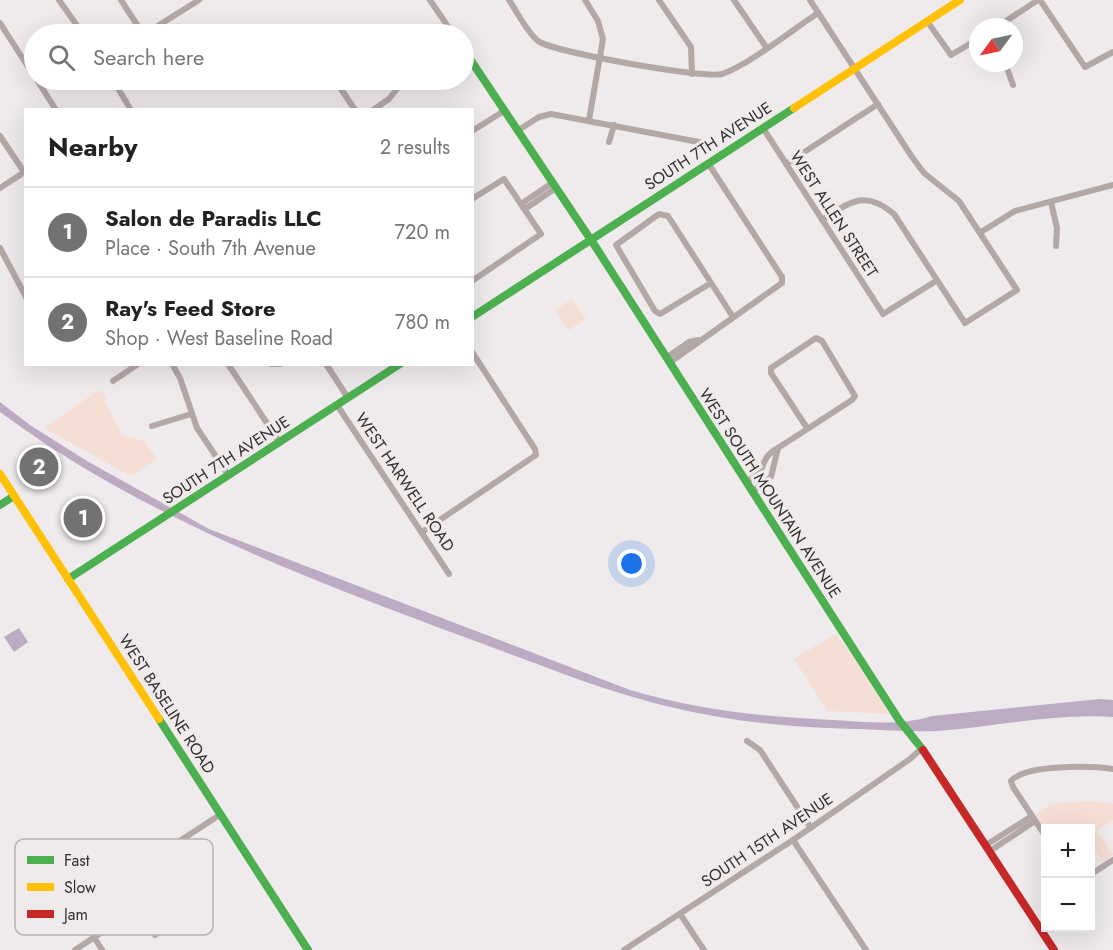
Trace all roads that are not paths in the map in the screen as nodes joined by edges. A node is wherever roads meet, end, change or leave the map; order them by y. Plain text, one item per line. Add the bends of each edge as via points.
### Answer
1 (59, 0) edge
2 (121, 0) edge
3 (199, 0) edge
4 (430, 0) edge
5 (509, 0) edge
6 (585, 0) edge
7 (659, 0) edge
8 (734, 0) edge
9 (810, 0) edge
10 (960, 0) edge
11 (1039, 0) edge
12 (188, 3) edge
13 (818, 13) junction
14 (1011, 18) edge
15 (927, 21) junction
16 (0, 23) edge
17 (76, 24) edge
18 (137, 24) edge
19 (158, 24) edge
20 (446, 24) edge
21 (969, 44) edge
22 (766, 47) junction
23 (1113, 52) edge
24 (601, 57) junction
25 (24, 60) edge
26 (474, 65) edge
27 (855, 68) junction
28 (1008, 72) edge
29 (692, 74) junction
30 (1013, 85) dead end
31 (44, 90) edge
32 (119, 90) edge
33 (341, 90) edge
34 (396, 90) edge
35 (878, 104) junction
36 (129, 107) edge
37 (55, 108) edge
38 (353, 108) edge
39 (376, 108) edge
40 (504, 111) junction
41 (589, 120) junction
42 (614, 125) junction
43 (763, 128) junction
44 (474, 130) edge
45 (518, 131) junction
46 (0, 136) edge
47 (609, 142) dead end
48 (704, 143) dead end
49 (708, 164) junction
50 (786, 164) junction
51 (24, 171) edge
52 (24, 173) edge
53 (1113, 185) edge
54 (554, 186) junction
55 (0, 188) edge
56 (474, 198) edge
57 (1051, 202) junction
58 (523, 206) junction
59 (822, 220) junction
60 (981, 232) junction
61 (591, 240) junction
62 (1056, 246) dead end
63 (0, 248) edge
64 (7, 261) junction
65 (0, 266) edge
66 (474, 280) edge
67 (936, 281) junction
68 (711, 283) junction
69 (24, 293) edge
70 (474, 316) edge
71 (733, 317) junction
72 (474, 355) edge
73 (667, 360) junction
74 (135, 366) edge
75 (173, 366) edge
76 (229, 366) edge
77 (327, 366) edge
78 (397, 366) edge
79 (113, 381) dead end
80 (348, 398) junction
81 (337, 405) junction
82 (191, 414) junction
83 (152, 426) dead end
84 (807, 428) junction
85 (280, 443) junction
86 (778, 447) junction
87 (761, 471) junction
88 (0, 474) edge
89 (772, 475) junction
90 (229, 476) junction
91 (746, 482) junction
92 (752, 492) junction
93 (14, 496) junction
94 (0, 505) edge
95 (422, 532) junction
96 (449, 574) dead end
97 (68, 579) junction
98 (747, 741) dead end
99 (921, 749) junction
100 (1113, 769) edge
101 (221, 814) junction
102 (1034, 818) junction
103 (811, 828) junction
104 (1041, 829) edge
105 (183, 839) edge
106 (793, 840) junction
107 (988, 848) junction
108 (1113, 860) edge
109 (1095, 871) edge
110 (680, 914) junction
111 (97, 935) edge
112 (94, 937) junction
113 (75, 950) edge
114 (102, 950) edge
115 (309, 950) edge
116 (624, 950) edge
117 (704, 950) edge
118 (866, 950) edge
119 (1054, 950) edge

1 - 17 street
2 - 18 street
3 - 12 street
4 - 20 street
5 - 24 street via 538,41
6 - 24 street via 603,32
7 - 29 street via 691,46
8 - 22 street
9 - 13 street
10 - 15 street, SOUTH 7TH AVENUE
11 - 14 street
11 - 23 street via 1085,67
12 - 19 street
13 - 22 street
13 - 27 street
15 - 21 street via 951,55
15 - 27 street, SOUTH 7TH AVENUE
16 - 25 street
22 - 29 street via 722,73
24 - 29 street
24 - 41 street
26 - 40 street, WEST SOUTH MOUNTAIN AVENUE
27 - 35 street
27 - 43 street, SOUTH 7TH AVENUE
28 - 30 street
31 - 37 street
32 - 36 street
33 - 38 street
34 - 39 street
35 - 50 street
35 - 60 street via 918,166 959,201
40 - 44 street
40 - 45 street, WEST SOUTH MOUNTAIN AVENUE
41 - 42 street
41 - 45 street via 549,114
42 - 47 street
42 - 48 street
43 - 49 street, SOUTH 7TH AVENUE
43 - 50 street, WEST ALLEN STREET
45 - 54 street, WEST SOUTH MOUNTAIN AVENUE
46 - 51 street
49 - 61 street, SOUTH 7TH AVENUE
49 - 71 street via 782,277 782,284
50 - 59 street, WEST ALLEN STREET
52 - 55 street
53 - 57 street
54 - 58 street
54 - 61 street, WEST SOUTH MOUNTAIN AVENUE
56 - 58 street via 504,179
57 - 60 street via 1015,211
57 - 62 street via 1057,228
58 - 66 street via 541,234
59 - 67 street via 855,200 877,201 894,214
59 - 67 street, WEST ALLEN STREET via 883,314
60 - 67 street via 1017,290 965,322
61 - 70 street, SOUTH 7TH AVENUE
61 - 73 street, WEST SOUTH MOUNTAIN AVENUE
63 - 64 street
64 - 65 street
64 - 69 street
68 - 68 street via 664,214 616,245 660,314
68 - 71 street
71 - 73 street
72 - 95 street via 536,455
73 - 91 street, WEST SOUTH MOUNTAIN AVENUE
74 - 79 street
75 - 82 street
76 - 85 street
77 - 80 street
78 - 80 street, SOUTH 7TH AVENUE
80 - 81 street, SOUTH 7TH AVENUE
81 - 85 street, SOUTH 7TH AVENUE
81 - 95 street, WEST HARWELL ROAD
82 - 83 street
82 - 90 street
84 - 84 street via 771,368 818,338 855,396
84 - 86 street
85 - 90 street, SOUTH 7TH AVENUE
86 - 87 street via 767,454
86 - 89 street
87 - 89 street
87 - 91 street
88 - 93 street, WEST BASELINE ROAD
89 - 92 street
90 - 97 street, SOUTH 7TH AVENUE
91 - 92 street, WEST SOUTH MOUNTAIN AVENUE
92 - 99 street, WEST SOUTH MOUNTAIN AVENUE
93 - 94 street
93 - 97 street, WEST BASELINE ROAD
95 - 96 street, WEST HARWELL ROAD
97 - 101 street, WEST BASELINE ROAD
98 - 103 street via 760,750
99 - 103 street, SOUTH 15TH AVENUE
99 - 107 street, WEST SOUTH MOUNTAIN AVENUE
100 - 102 street via 1092,766 1014,777 1011,782
101 - 105 street
101 - 115 street, WEST BASELINE ROAD
102 - 104 street
102 - 107 street
103 - 106 street, SOUTH 15TH AVENUE
106 - 110 street, SOUTH 15TH AVENUE
106 - 118 street
107 - 119 street, WEST SOUTH MOUNTAIN AVENUE
108 - 109 street
110 - 116 street, SOUTH 15TH AVENUE
110 - 117 street
111 - 112 street
112 - 113 street
112 - 114 street

